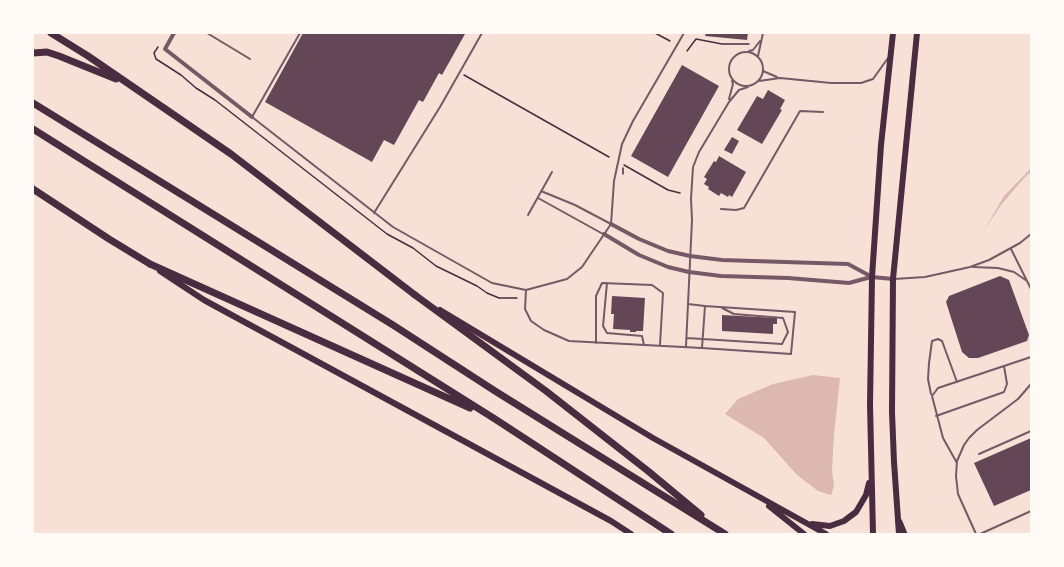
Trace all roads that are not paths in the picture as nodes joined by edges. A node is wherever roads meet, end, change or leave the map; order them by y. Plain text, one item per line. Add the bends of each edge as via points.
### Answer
1 (51, 33) edge
2 (174, 33) edge
3 (207, 33) edge
4 (300, 33) edge
5 (482, 33) edge
6 (684, 33) edge
7 (763, 33) edge
8 (893, 33) edge
9 (917, 33) edge
10 (762, 39) junction
11 (33, 52) edge
12 (747, 52) junction
13 (890, 56) junction
14 (758, 57) junction
15 (250, 59) dead end
16 (764, 71) junction
17 (780, 78) junction
18 (732, 80) junction
19 (759, 81) junction
20 (129, 84) junction
21 (748, 87) junction
22 (729, 102) junction
23 (35, 104) edge
24 (823, 112) dead end
25 (252, 117) junction
26 (33, 129) edge
27 (552, 172) dead end
28 (33, 189) edge
29 (541, 191) junction
30 (538, 198) junction
31 (721, 209) dead end
32 (374, 213) junction
33 (528, 214) dead end
34 (611, 224) junction
35 (604, 234) junction
36 (1031, 234) edge
37 (1010, 248) junction
38 (690, 256) junction
39 (150, 264) junction
40 (970, 267) junction
41 (689, 272) junction
42 (872, 276) junction
43 (892, 279) junction
44 (1027, 281) junction
45 (607, 284) junction
46 (526, 290) junction
47 (1031, 290) edge
48 (415, 295) junction
49 (688, 304) junction
50 (705, 306) junction
51 (719, 307) junction
52 (686, 338) junction
53 (703, 339) junction
54 (596, 342) junction
55 (644, 345) junction
56 (660, 345) junction
57 (686, 346) junction
58 (702, 348) junction
59 (1031, 357) edge
60 (1004, 366) junction
61 (957, 382) junction
62 (1031, 384) edge
63 (932, 396) junction
64 (936, 416) junction
65 (495, 419) junction
66 (1031, 431) edge
67 (979, 454) dead end
68 (957, 463) junction
69 (871, 477) junction
70 (752, 492) junction
71 (1031, 511) edge
72 (899, 522) junction
73 (807, 523) junction
74 (723, 533) edge
75 (631, 534) edge
76 (672, 534) edge
77 (804, 534) edge
78 (826, 534) edge
79 (873, 534) edge
80 (900, 534) edge
81 (904, 534) edge
82 (978, 534) edge

1 - 20 highway
2 - 25 street via 165,49
3 - 15 lane
4 - 25 lane
5 - 32 lane
6 - 34 lane via 622,144
7 - 10 lane
8 - 13 main road
9 - 43 main road
10 - 12 lane
10 - 14 lane
11 - 20 highway via 60,56
12 - 14 lane
12 - 18 lane via 732,59
13 - 17 lane via 873,79 855,84
13 - 42 main road
14 - 16 lane
16 - 17 lane
16 - 19 lane
17 - 19 lane
18 - 21 lane
18 - 22 lane
19 - 21 lane
20 - 48 highway via 231,154
21 - 22 lane via 739,90
22 - 38 lane via 693,167
23 - 74 highway
24 - 31 lane via 800,111 744,208
25 - 32 lane
26 - 65 highway
27 - 29 lane
28 - 39 highway
29 - 30 lane
29 - 34 lane
30 - 33 lane
30 - 35 lane
32 - 46 lane via 492,283
34 - 35 lane
34 - 38 street via 668,251
35 - 41 street via 639,255
35 - 46 lane via 582,267 567,279
36 - 37 lane
37 - 40 lane
37 - 44 lane
38 - 41 lane
38 - 42 street via 848,264
39 - 65 highway
39 - 75 main road via 204,300
40 - 43 lane via 925,277
40 - 44 lane via 998,268
41 - 42 street via 849,283
41 - 49 lane
42 - 43 street
42 - 69 main road
43 - 72 main road via 892,412
44 - 47 lane
45 - 54 lane via 602,283 596,296
45 - 55 lane via 603,326 607,333 642,336
45 - 56 lane via 652,285 663,293
46 - 54 lane via 525,309 531,321 569,341
48 - 70 main road via 653,438
48 - 74 highway via 546,391
49 - 50 lane
49 - 52 lane
50 - 51 lane
50 - 53 lane
51 - 53 lane via 734,314 783,318 788,332 782,344
51 - 58 lane via 795,312 791,354
52 - 53 lane
52 - 57 lane
53 - 58 lane
54 - 55 lane
55 - 56 lane
56 - 57 lane
57 - 58 lane
59 - 60 lane
60 - 61 lane
60 - 64 lane via 1004,392
61 - 63 lane via 938,388
61 - 63 lane via 942,341 932,341 928,379
62 - 68 lane via 969,438
63 - 64 lane
64 - 68 lane
65 - 76 highway
66 - 67 lane
68 - 82 lane via 958,494
69 - 73 main road via 856,512 844,521 830,526
69 - 79 main road
70 - 73 main road
70 - 77 main road
71 - 82 lane
72 - 80 main road
72 - 81 highway
73 - 78 main road

